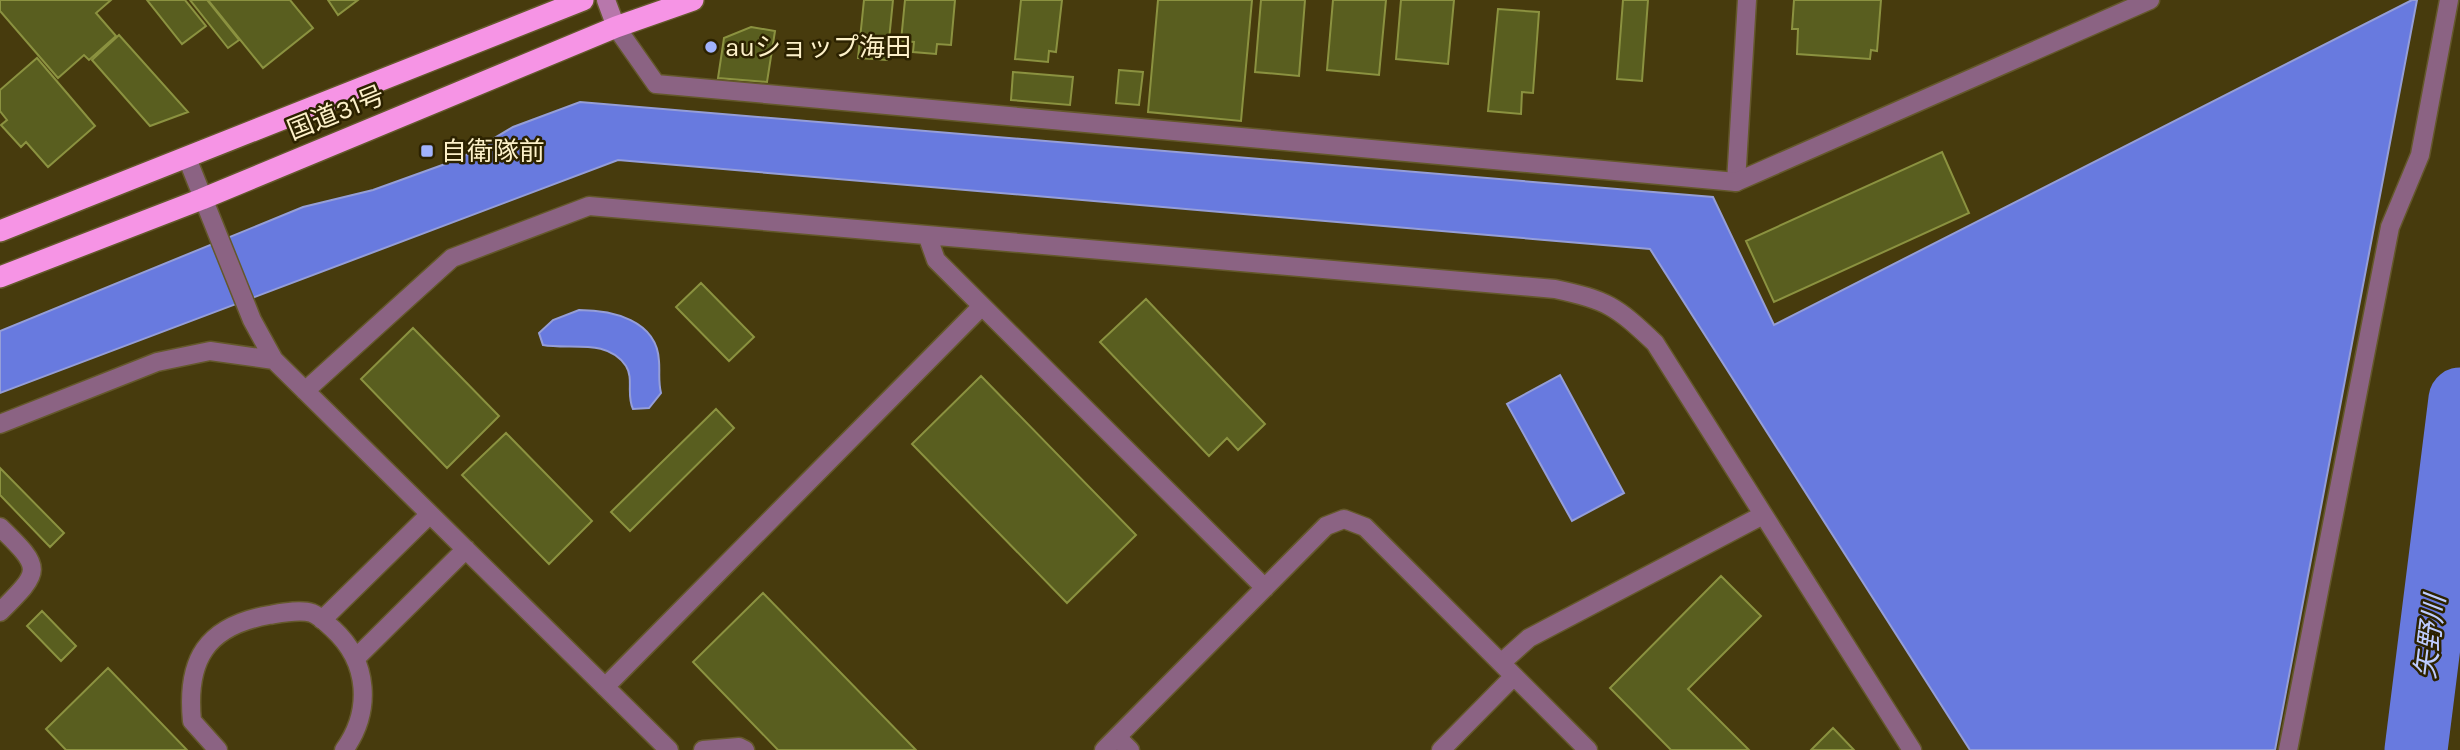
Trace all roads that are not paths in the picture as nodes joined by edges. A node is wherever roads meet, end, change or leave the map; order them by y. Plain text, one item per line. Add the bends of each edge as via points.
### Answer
1 (583, 0) edge
2 (606, 0) edge
3 (693, 0) edge
4 (1747, 0) edge
5 (2150, 0) edge
6 (2449, 0) edge
7 (616, 27) junction
8 (187, 158) junction
9 (1735, 181) junction
10 (202, 199) junction
11 (0, 231) edge
12 (927, 235) junction
13 (0, 277) edge
14 (982, 306) junction
15 (274, 360) junction
16 (305, 391) junction
17 (0, 424) edge
18 (430, 514) junction
19 (1763, 515) junction
20 (0, 527) edge
21 (466, 549) junction
22 (1265, 588) junction
23 (0, 612) edge
24 (323, 620) junction
25 (356, 658) junction
26 (1501, 663) junction
27 (1514, 676) junction
28 (605, 687) junction
29 (1117, 737) junction
30 (218, 750) edge
31 (344, 750) edge
32 (669, 750) edge
33 (703, 750) edge
34 (745, 750) edge
35 (1104, 750) edge
36 (1130, 750) edge
37 (1441, 750) edge
38 (1588, 750) edge
39 (1912, 750) edge
40 (2288, 750) edge

1 - 8 highway, 国道31号
2 - 7 street
3 - 7 highway, 国道31号
4 - 9 street
5 - 9 street
6 - 40 street via 2420,155 2390,227
7 - 9 street via 656,84
7 - 10 highway, 国道31号
8 - 10 street
8 - 11 highway, 国道31号
10 - 13 highway, 国道31号
10 - 15 street via 252,320
12 - 14 street via 936,260
12 - 16 street via 589,206 452,258
12 - 19 street via 1555,289 1597,298 1625,315 1655,343
14 - 22 street
14 - 28 street
15 - 16 street
15 - 17 street via 210,351 157,362
16 - 18 street
18 - 21 street
18 - 24 street
19 - 26 street via 1529,638
19 - 39 street
20 - 23 street via 28,554 34,567 30,582
21 - 25 street
21 - 28 street
22 - 26 street via 1326,526 1344,519 1364,527
22 - 29 street
24 - 25 street
24 - 30 street via 311,613 258,617 228,626 204,649 191,679 192,722
25 - 31 street via 364,704
26 - 27 street
27 - 37 street
27 - 38 street
28 - 32 street
29 - 35 street
29 - 36 street
33 - 34 street

